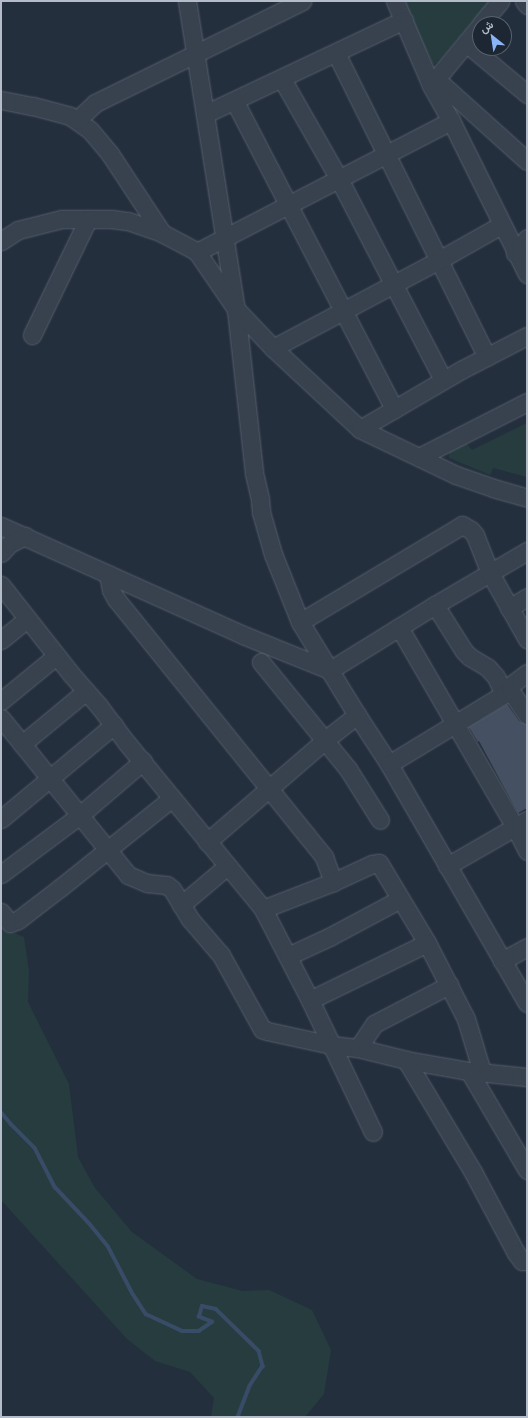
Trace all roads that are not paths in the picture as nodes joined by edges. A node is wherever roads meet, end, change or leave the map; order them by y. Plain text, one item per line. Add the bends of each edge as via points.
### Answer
1 (187, 1) edge
2 (302, 1) edge
3 (395, 1) edge
4 (500, 1) edge
5 (524, 1) edge
6 (527, 5) edge
7 (488, 16) edge
8 (404, 20) junction
9 (472, 36) edge
10 (466, 43) junction
11 (336, 53) junction
12 (196, 54) junction
13 (282, 79) junction
14 (434, 82) junction
15 (527, 94) edge
16 (1, 100) edge
17 (235, 102) junction
18 (205, 114) junction
19 (77, 120) junction
20 (451, 121) junction
21 (387, 154) junction
22 (527, 161) edge
23 (339, 179) junction
24 (288, 206) junction
25 (88, 218) junction
26 (501, 225) junction
27 (162, 233) junction
28 (225, 237) junction
29 (527, 238) edge
30 (1, 241) edge
31 (197, 252) junction
32 (515, 253) junction
33 (439, 260) junction
34 (527, 274) edge
35 (394, 284) junction
36 (236, 309) junction
37 (342, 310) junction
38 (32, 334) dead end
39 (527, 336) edge
40 (273, 348) junction
41 (487, 357) junction
42 (444, 380) junction
43 (527, 402) edge
44 (394, 409) junction
45 (360, 429) junction
46 (419, 457) junction
47 (527, 498) edge
48 (1, 526) edge
49 (25, 536) junction
50 (527, 551) edge
51 (1, 553) edge
52 (490, 573) junction
53 (108, 574) junction
54 (1, 585) edge
55 (527, 597) edge
56 (435, 605) junction
57 (509, 608) junction
58 (27, 619) junction
59 (300, 622) junction
60 (399, 627) junction
61 (527, 639) edge
62 (1, 640) edge
63 (56, 656) junction
64 (261, 662) dead end
65 (330, 670) junction
66 (527, 673) edge
67 (86, 691) junction
68 (507, 692) junction
69 (1, 701) edge
70 (357, 715) junction
71 (527, 715) edge
72 (1, 718) edge
73 (114, 725) junction
74 (455, 725) junction
75 (325, 740) junction
76 (22, 744) junction
77 (143, 761) junction
78 (389, 764) junction
79 (50, 778) junction
80 (268, 789) junction
81 (172, 798) junction
82 (80, 815) junction
83 (1, 819) edge
84 (380, 820) dead end
85 (521, 823) edge
86 (207, 842) junction
87 (108, 849) junction
88 (527, 851) edge
89 (227, 866) junction
90 (447, 866) junction
91 (1, 874) edge
92 (333, 882) junction
93 (400, 899) junction
94 (181, 905) junction
95 (263, 909) junction
96 (1, 912) edge
97 (427, 944) junction
98 (527, 947) edge
99 (288, 956) junction
100 (502, 961) junction
101 (449, 985) junction
102 (310, 1000) junction
103 (527, 1004) edge
104 (332, 1045) junction
105 (358, 1048) junction
106 (406, 1060) junction
107 (475, 1071) junction
108 (527, 1076) edge
109 (373, 1132) dead end
110 (527, 1170) edge
111 (527, 1261) edge

1 - 12 street
2 - 12 street
3 - 8 street
4 - 7 street
5 - 6 street
8 - 11 street
8 - 14 street
9 - 10 street
10 - 14 street
10 - 15 street
11 - 13 street
11 - 21 street
12 - 18 street
12 - 19 street via 96,103
13 - 17 street
13 - 23 street
14 - 20 street
14 - 22 street
16 - 19 street via 33,106
17 - 18 street
17 - 24 street
18 - 28 street
19 - 27 street via 101,141
20 - 21 street
20 - 26 street
21 - 23 street
21 - 33 street
23 - 24 street
23 - 35 street
24 - 28 street
24 - 37 street
25 - 27 street via 128,222
25 - 30 street via 62,219 38,224 18,230
25 - 38 street
26 - 32 street
26 - 33 street
27 - 31 street
28 - 31 street
28 - 36 street
29 - 32 street
31 - 36 street
32 - 34 street
33 - 35 street
33 - 41 street
35 - 37 street
35 - 42 street
36 - 40 street
36 - 59 street via 250,446 261,512 273,554
37 - 40 street
37 - 44 street
39 - 41 street
40 - 45 street
41 - 42 street
42 - 44 street
43 - 46 street
44 - 45 street
45 - 46 street
46 - 47 street via 456,475
48 - 49 street
49 - 51 street via 9,544
49 - 53 street
50 - 52 street
52 - 56 street
52 - 57 street
52 - 59 street via 475,535 462,525
53 - 65 street via 249,638
53 - 80 street via 111,590 116,599
54 - 58 street
55 - 57 street
56 - 60 street
56 - 68 street via 464,651 488,668
57 - 61 street
58 - 62 street
58 - 63 street
59 - 65 street
60 - 65 street
60 - 74 street
63 - 67 street
63 - 69 street
64 - 75 street
65 - 70 street
66 - 68 street via 511,685
67 - 73 street
67 - 76 street
68 - 71 street
68 - 74 street
70 - 75 street
70 - 78 street
72 - 76 street
73 - 77 street
73 - 79 street
74 - 78 street
74 - 85 street
75 - 80 street
75 - 84 street via 348,769
76 - 79 street
77 - 81 street
77 - 82 street
78 - 90 street
79 - 82 street
79 - 83 street
80 - 86 street
80 - 92 street via 324,857
81 - 86 street
81 - 87 street
82 - 87 street
82 - 91 street
85 - 88 street
85 - 90 street
86 - 89 street
87 - 94 street via 131,877 147,883 167,885
87 - 96 street via 13,923
89 - 94 street
89 - 95 street
90 - 100 street
92 - 93 street via 376,862
92 - 95 street
93 - 97 street
93 - 99 street
94 - 104 street via 221,955 262,1029
95 - 99 street
97 - 101 street
97 - 102 street
98 - 100 street
99 - 102 street
100 - 103 street
101 - 105 street via 374,1024
101 - 107 street via 466,1020
102 - 104 street
104 - 105 street
104 - 109 street
105 - 106 street
106 - 107 street
106 - 111 street via 473,1172 516,1253 522,1261
107 - 108 street
107 - 110 street

